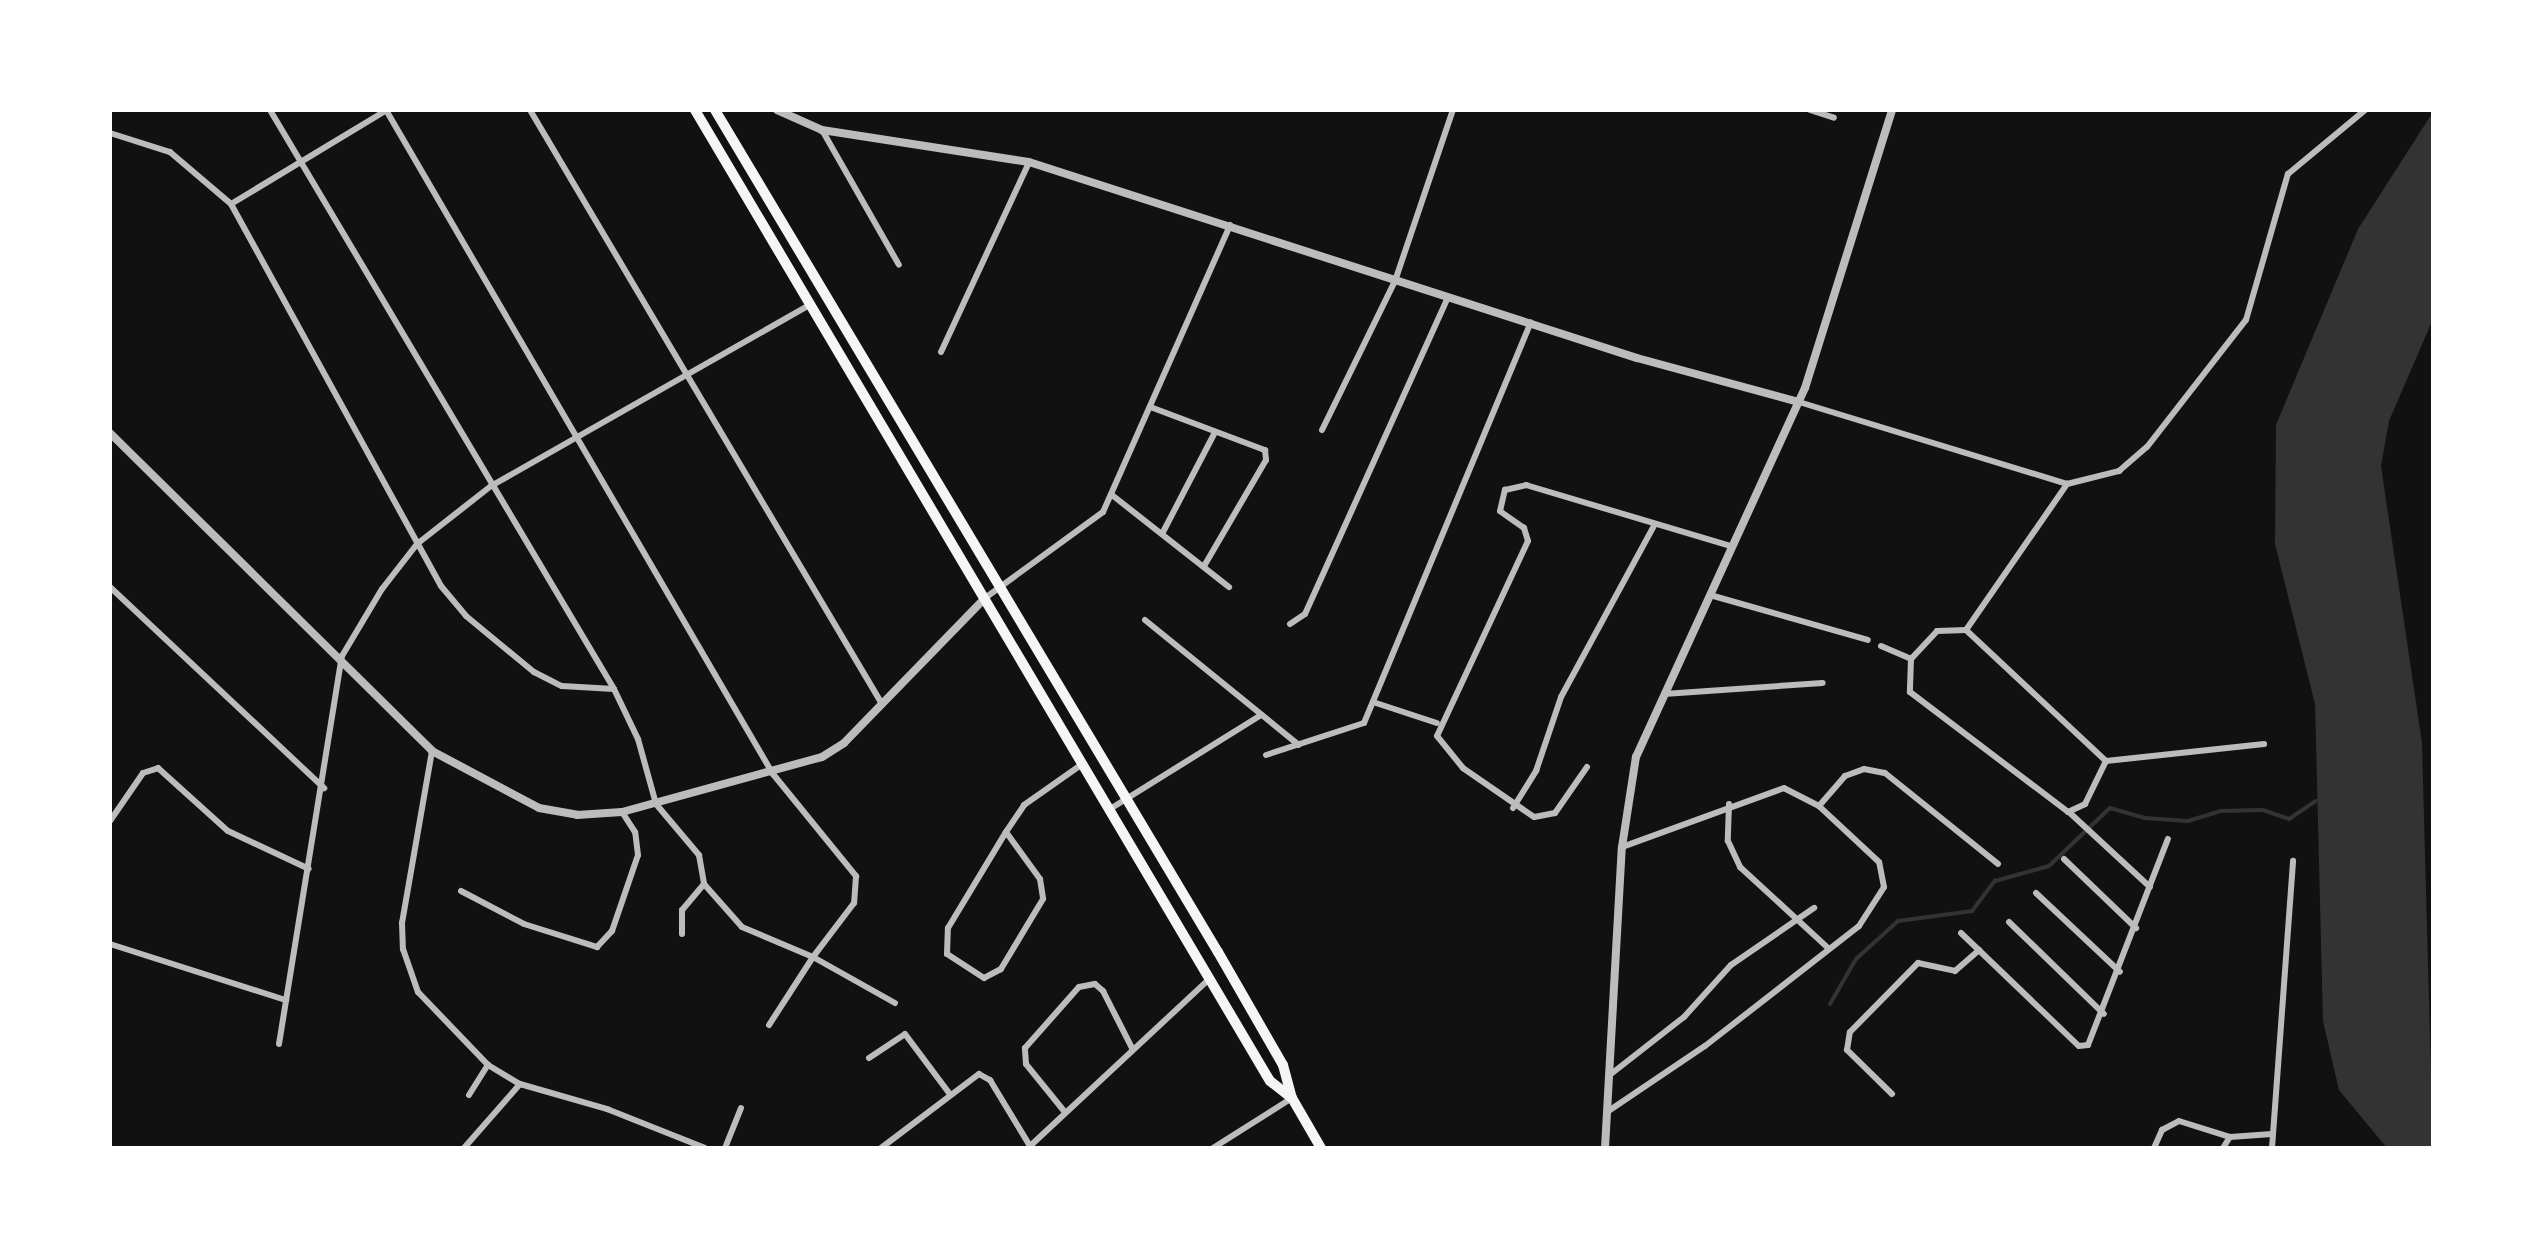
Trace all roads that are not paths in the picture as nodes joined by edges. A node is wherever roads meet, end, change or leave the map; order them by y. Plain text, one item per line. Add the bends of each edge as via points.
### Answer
1 (270, 110) edge
2 (386, 110) edge
3 (530, 110) edge
4 (695, 110) edge
5 (715, 110) edge
6 (777, 110) edge
7 (1454, 110) edge
8 (1810, 110) edge
9 (1892, 110) edge
10 (2365, 110) edge
11 (1825, 112) edge
12 (1834, 118) dead end
13 (822, 130) junction
14 (110, 133) edge
15 (300, 160) junction
16 (1029, 162) junction
17 (231, 204) junction
18 (1230, 225) junction
19 (899, 266) dead end
20 (1395, 281) junction
21 (1448, 297) junction
22 (808, 306) junction
23 (1530, 322) junction
24 (941, 352) dead end
25 (687, 374) junction
26 (1799, 402) junction
27 (1152, 407) junction
28 (1322, 430) dead end
29 (110, 432) edge
30 (1215, 432) junction
31 (581, 436) junction
32 (119, 443) junction
33 (110, 451) edge
34 (2067, 484) junction
35 (491, 486) junction
36 (1112, 495) junction
37 (1655, 524) junction
38 (1162, 534) junction
39 (418, 544) junction
40 (1731, 546) junction
41 (1204, 566) junction
42 (110, 587) edge
43 (1229, 587) dead end
44 (998, 588) junction
45 (1709, 594) junction
46 (985, 598) junction
47 (1145, 620) dead end
48 (1290, 624) dead end
49 (1966, 630) junction
50 (1868, 640) dead end
51 (1881, 646) dead end
52 (342, 656) junction
53 (1911, 659) junction
54 (1822, 683) dead end
55 (614, 689) junction
56 (1661, 694) junction
57 (1376, 703) junction
58 (882, 704) junction
59 (1261, 715) junction
60 (1437, 723) junction
61 (2264, 744) dead end
62 (1300, 745) junction
63 (432, 751) junction
64 (1266, 755) dead end
65 (2106, 761) junction
66 (1082, 764) junction
67 (1587, 767) dead end
68 (773, 774) junction
69 (324, 788) junction
70 (1125, 800) junction
71 (656, 804) junction
72 (1729, 804) junction
73 (1819, 806) junction
74 (1514, 808) junction
75 (1110, 809) junction
76 (622, 812) junction
77 (2068, 812) junction
78 (110, 821) edge
79 (1006, 832) junction
80 (2168, 839) dead end
81 (1622, 847) junction
82 (2064, 859) dead end
83 (2293, 861) dead end
84 (1998, 864) dead end
85 (309, 869) junction
86 (704, 884) junction
87 (2150, 887) junction
88 (461, 891) dead end
89 (2036, 892) dead end
90 (1814, 908) dead end
91 (1800, 918) junction
92 (2009, 922) dead end
93 (2136, 928) junction
94 (1960, 933) dead end
95 (682, 934) dead end
96 (110, 944) edge
97 (1827, 947) junction
98 (1979, 950) junction
99 (813, 957) junction
100 (2120, 972) junction
101 (1209, 979) junction
102 (286, 1000) junction
103 (895, 1002) dead end
104 (2104, 1014) junction
105 (769, 1026) dead end
106 (279, 1044) dead end
107 (1132, 1048) junction
108 (869, 1058) dead end
109 (488, 1065) junction
110 (1610, 1074) junction
111 (520, 1084) junction
112 (950, 1093) junction
113 (1892, 1094) dead end
114 (469, 1095) dead end
115 (1292, 1098) junction
116 (741, 1108) dead end
117 (1064, 1111) junction
118 (1607, 1112) junction
119 (2272, 1134) junction
120 (669, 1135) junction
121 (2230, 1137) junction
122 (1029, 1147) edge
123 (464, 1148) edge
124 (665, 1148) edge
125 (705, 1148) edge
126 (725, 1148) edge
127 (881, 1148) edge
128 (1213, 1148) edge
129 (1321, 1148) edge
130 (1605, 1148) edge
131 (2154, 1148) edge
132 (2223, 1148) edge
133 (2272, 1148) edge

1 - 15 street
2 - 15 street
2 - 31 street
3 - 25 street
4 - 22 highway
5 - 44 highway
6 - 13 street
7 - 20 street
8 - 11 street
9 - 26 street
10 - 34 street via 2288,174 2250,312 2147,446 2119,470
11 - 12 street
13 - 16 street
13 - 19 street
14 - 17 street via 170,152
15 - 17 street
15 - 35 street
16 - 18 street
16 - 24 street
17 - 39 street
18 - 20 street
18 - 27 street
20 - 21 street
20 - 28 street
21 - 23 street
21 - 48 street via 1305,614
22 - 25 street
22 - 46 highway
23 - 26 street
23 - 57 street
25 - 31 street
25 - 58 street
26 - 34 street
26 - 40 street
27 - 30 street
27 - 36 street
29 - 32 street
30 - 38 street
30 - 41 street via 1255,442 1266,460
31 - 35 street
31 - 68 street
32 - 33 street
32 - 52 street
34 - 49 street
35 - 39 street
35 - 55 street
36 - 38 street
36 - 44 street via 1090,526
37 - 40 street
37 - 60 street via 1526,484 1505,490 1500,511 1524,528 1528,541
37 - 74 street via 1561,697 1536,771
38 - 41 street
39 - 52 street
39 - 55 street via 441,586 498,648 562,686
40 - 45 street
41 - 43 street
42 - 69 street
44 - 46 street
44 - 70 highway
45 - 50 street
45 - 56 street
46 - 58 street
46 - 66 highway
47 - 59 street
49 - 53 street via 1937,631
49 - 65 street
51 - 53 street
52 - 63 street
52 - 69 street
53 - 77 street via 1910,692
54 - 56 street
55 - 71 street via 638,739
56 - 81 street via 1630,781
57 - 60 street
57 - 62 street via 1357,728
58 - 68 street via 844,743
59 - 62 street
59 - 70 street
60 - 74 street via 1440,746
61 - 65 street
62 - 64 street
63 - 76 street via 539,808 577,815
63 - 109 street via 403,950 418,992
65 - 77 street via 2085,804
66 - 75 highway
66 - 79 street via 1024,805
67 - 74 street via 1555,813 1534,817
68 - 71 street
68 - 99 street via 859,884 854,903
69 - 85 street
70 - 75 street
70 - 115 highway via 1283,1064
71 - 76 street
71 - 86 street via 696,849
72 - 73 street via 1784,788
72 - 81 street
72 - 91 street via 1731,854
73 - 84 street via 1845,776 1885,773
73 - 97 street via 1885,872 1876,906
75 - 101 highway
76 - 88 street via 639,841 638,855 612,931 597,947 524,924
77 - 87 street
78 - 85 street via 143,773 158,768 228,831
79 - 79 street via 944,940 947,954 984,978 1002,970 1043,898 1040,879
80 - 87 street
81 - 110 street
82 - 93 street
83 - 119 street
85 - 102 street
86 - 95 street via 682,910
86 - 99 street via 742,927
87 - 93 street
89 - 100 street
90 - 91 street
91 - 97 street
91 - 110 street via 1731,964 1684,1017
92 - 104 street
93 - 100 street
94 - 98 street
96 - 102 street
97 - 118 street via 1705,1046
98 - 104 street via 2079,1046 2088,1045
98 - 113 street via 1955,971 1918,963 1846,1039 1847,1050
99 - 103 street
99 - 105 street
100 - 104 street
101 - 107 street
101 - 115 highway via 1270,1080
102 - 106 street
107 - 117 street
107 - 117 street via 1103,991 1096,984 1078,986 1025,1048 1026,1064
108 - 112 street via 905,1034
109 - 111 street
109 - 114 street
110 - 118 street
111 - 120 street
111 - 123 street
112 - 122 street via 971,1076 985,1075
112 - 127 street
115 - 128 street
115 - 129 highway
116 - 126 street
117 - 122 street
118 - 130 street
119 - 121 street
119 - 133 street
120 - 124 street
120 - 125 street
121 - 131 street via 2179,1121 2162,1130
121 - 132 street

